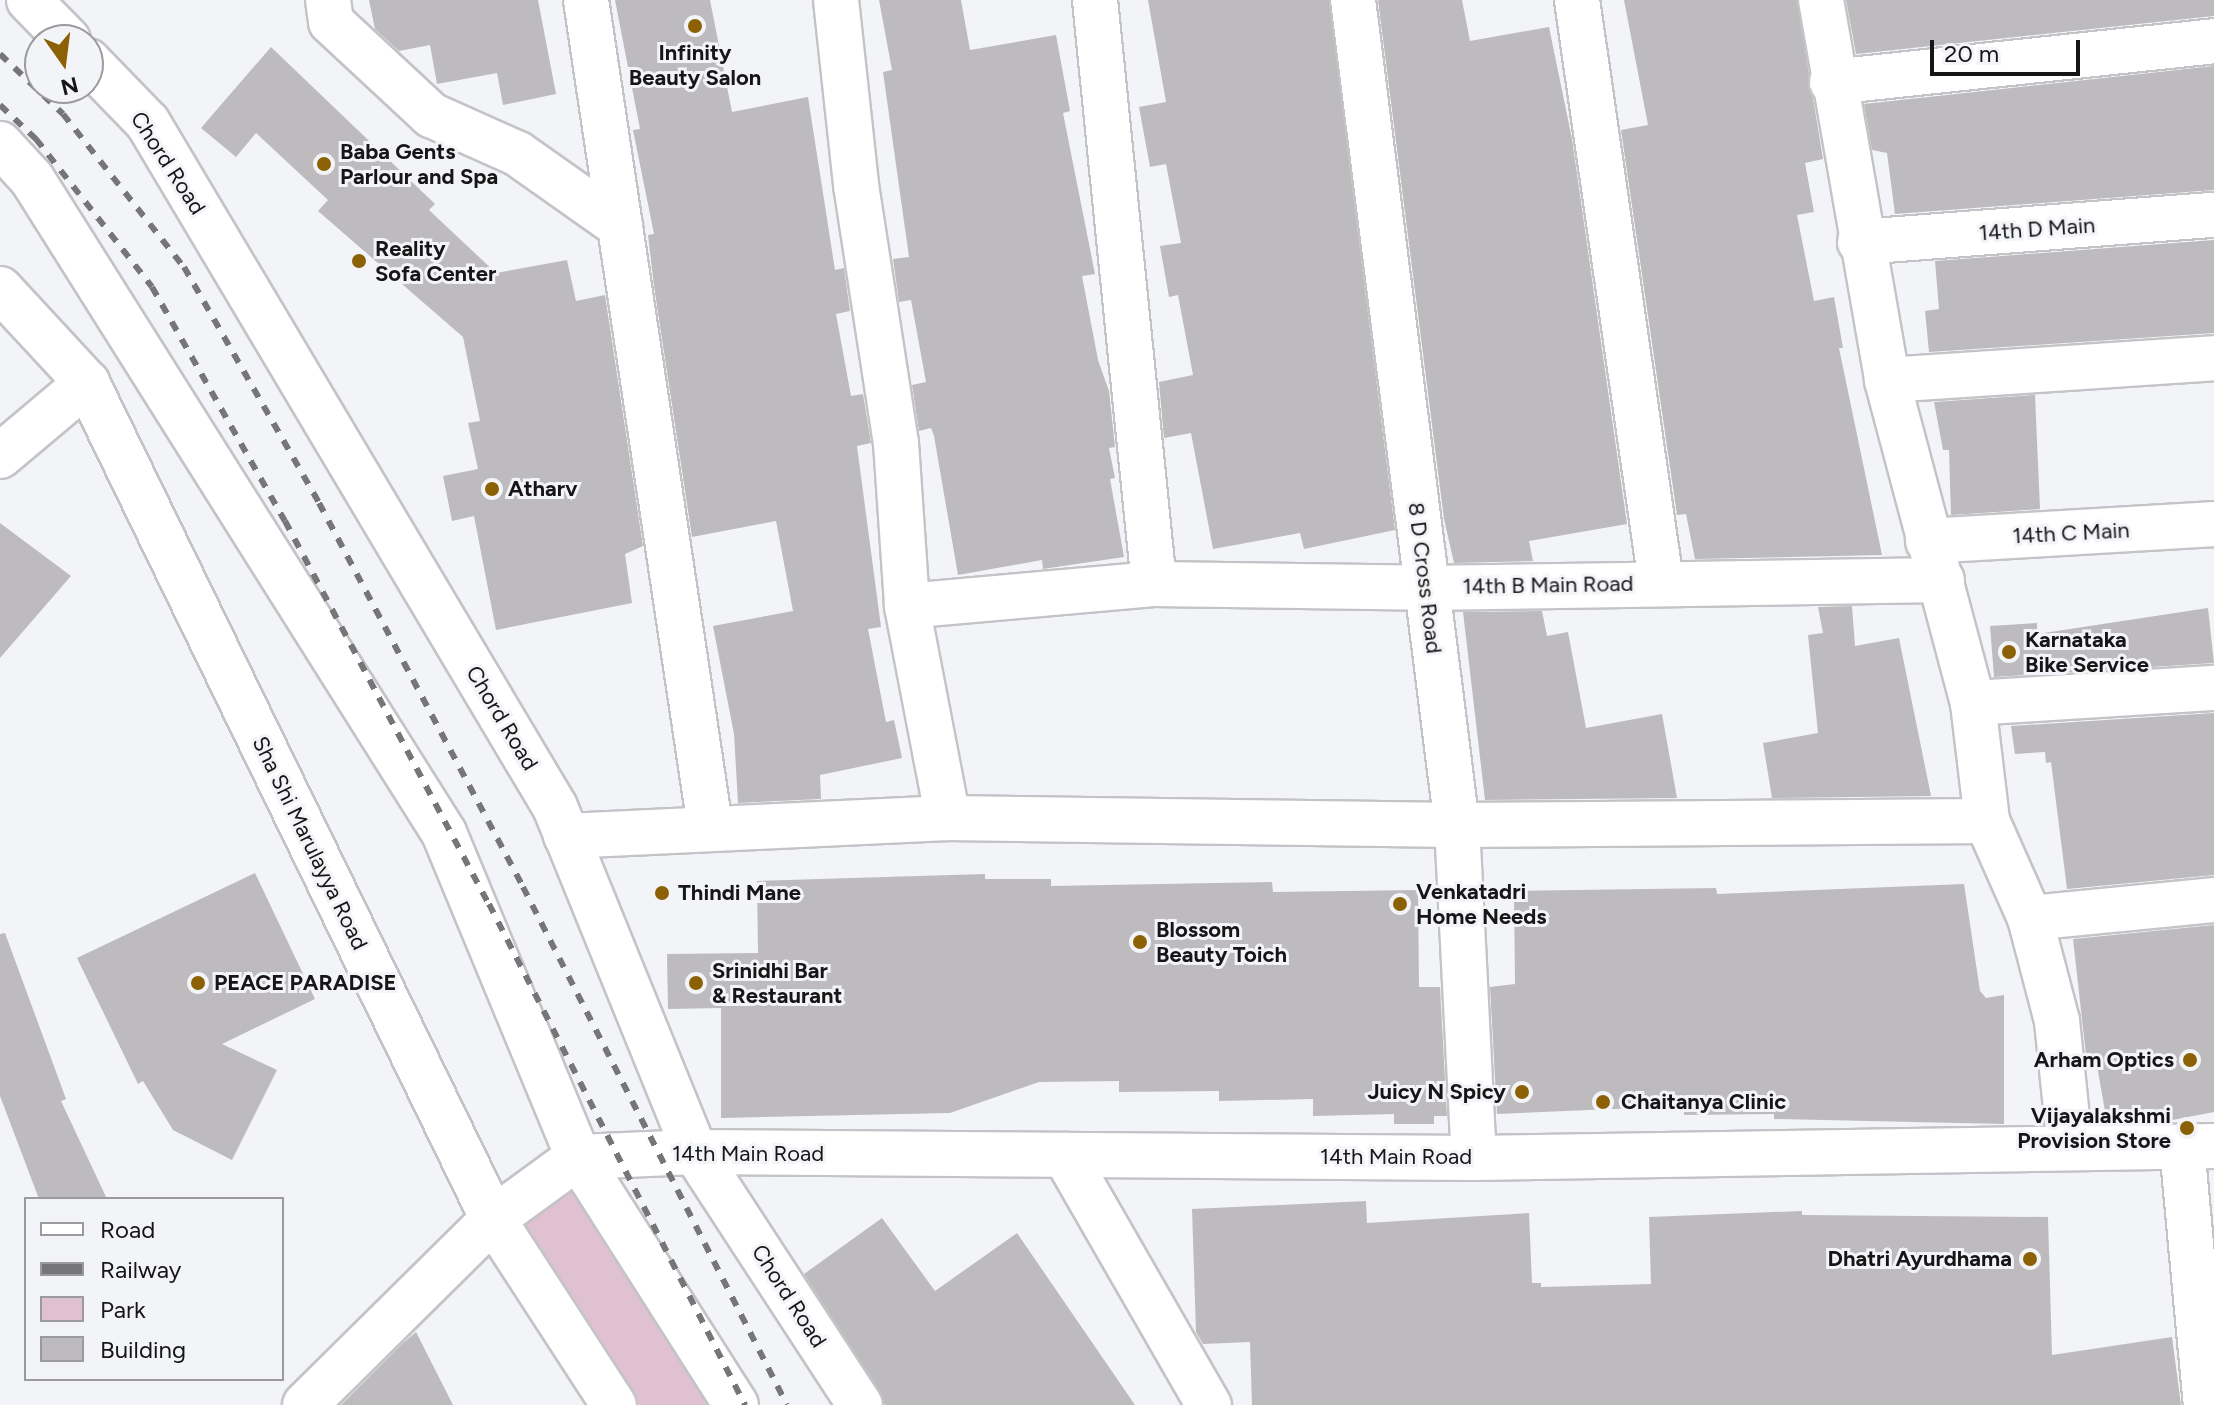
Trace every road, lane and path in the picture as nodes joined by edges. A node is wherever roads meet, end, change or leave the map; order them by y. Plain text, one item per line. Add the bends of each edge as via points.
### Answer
1 (29, 0) edge
2 (328, 0) edge
3 (586, 0) edge
4 (836, 0) edge
5 (1095, 0) edge
6 (1353, 0) edge
7 (1577, 0) edge
8 (1821, 0) edge
9 (52, 24) edge
10 (2214, 41) edge
11 (104, 78) edge
12 (1832, 82) junction
13 (0, 144) edge
14 (2214, 215) edge
15 (620, 226) junction
16 (1860, 242) junction
17 (0, 289) edge
18 (2214, 358) edge
19 (1887, 380) junction
20 (87, 383) junction
21 (0, 456) edge
22 (2214, 524) edge
23 (1935, 560) junction
24 (1661, 582) junction
25 (1154, 584) junction
26 (1426, 588) junction
27 (907, 606) junction
28 (2214, 688) edge
29 (1973, 703) junction
30 (948, 818) junction
31 (1987, 821) junction
32 (1457, 825) junction
33 (710, 826) junction
34 (566, 836) junction
35 (2214, 900) edge
36 (2030, 918) junction
37 (2070, 1147) junction
38 (2198, 1147) edge
39 (695, 1152) junction
40 (1065, 1155) junction
41 (578, 1157) junction
42 (1474, 1158) junction
43 (493, 1219) junction
44 (305, 1405) edge
45 (614, 1405) edge
46 (736, 1405) edge
47 (860, 1405) edge
48 (1209, 1405) edge
49 (2206, 1405) edge

1 - 9 street
2 - 15 street via 331,22 431,115 518,154
3 - 15 street
4 - 27 street via 856,185 896,443
5 - 25 street
6 - 26 street, 8 D Cross Road
7 - 24 street
8 - 12 street
10 - 12 street
11 - 34 street, Chord Road via 148,123 555,807
12 - 16 street
13 - 41 street via 32,179 444,833
14 - 16 street, 14th D Main
15 - 33 street
16 - 19 street
17 - 20 street, Sha Shi Marulayya Road
18 - 19 street
19 - 23 street
20 - 21 street
20 - 43 street, Sha Shi Marulayya Road
22 - 23 street, 14th C Main
23 - 24 street, 14th B Main Road
23 - 29 street
24 - 26 street, 14th B Main Road
25 - 26 street, 14th B Main Road
25 - 27 street, 14th B Main Road
26 - 32 street, 8 D Cross Road
27 - 30 street
28 - 29 street
29 - 31 street
30 - 32 street
30 - 33 street
31 - 32 street
31 - 36 street
32 - 42 street, 8 D Cross Road
33 - 34 street
34 - 39 street, Chord Road
35 - 36 street
36 - 37 street via 2057,1021
37 - 38 street, 14th Main Road
37 - 42 street, 14th Main Road
38 - 49 street
39 - 40 street, 14th Main Road
39 - 41 street, 14th Main Road
39 - 47 street, Chord Road
40 - 42 street, 14th Main Road
40 - 48 street
41 - 43 street
41 - 46 street
43 - 44 street
43 - 45 street, Sha Shi Marulayya Road

